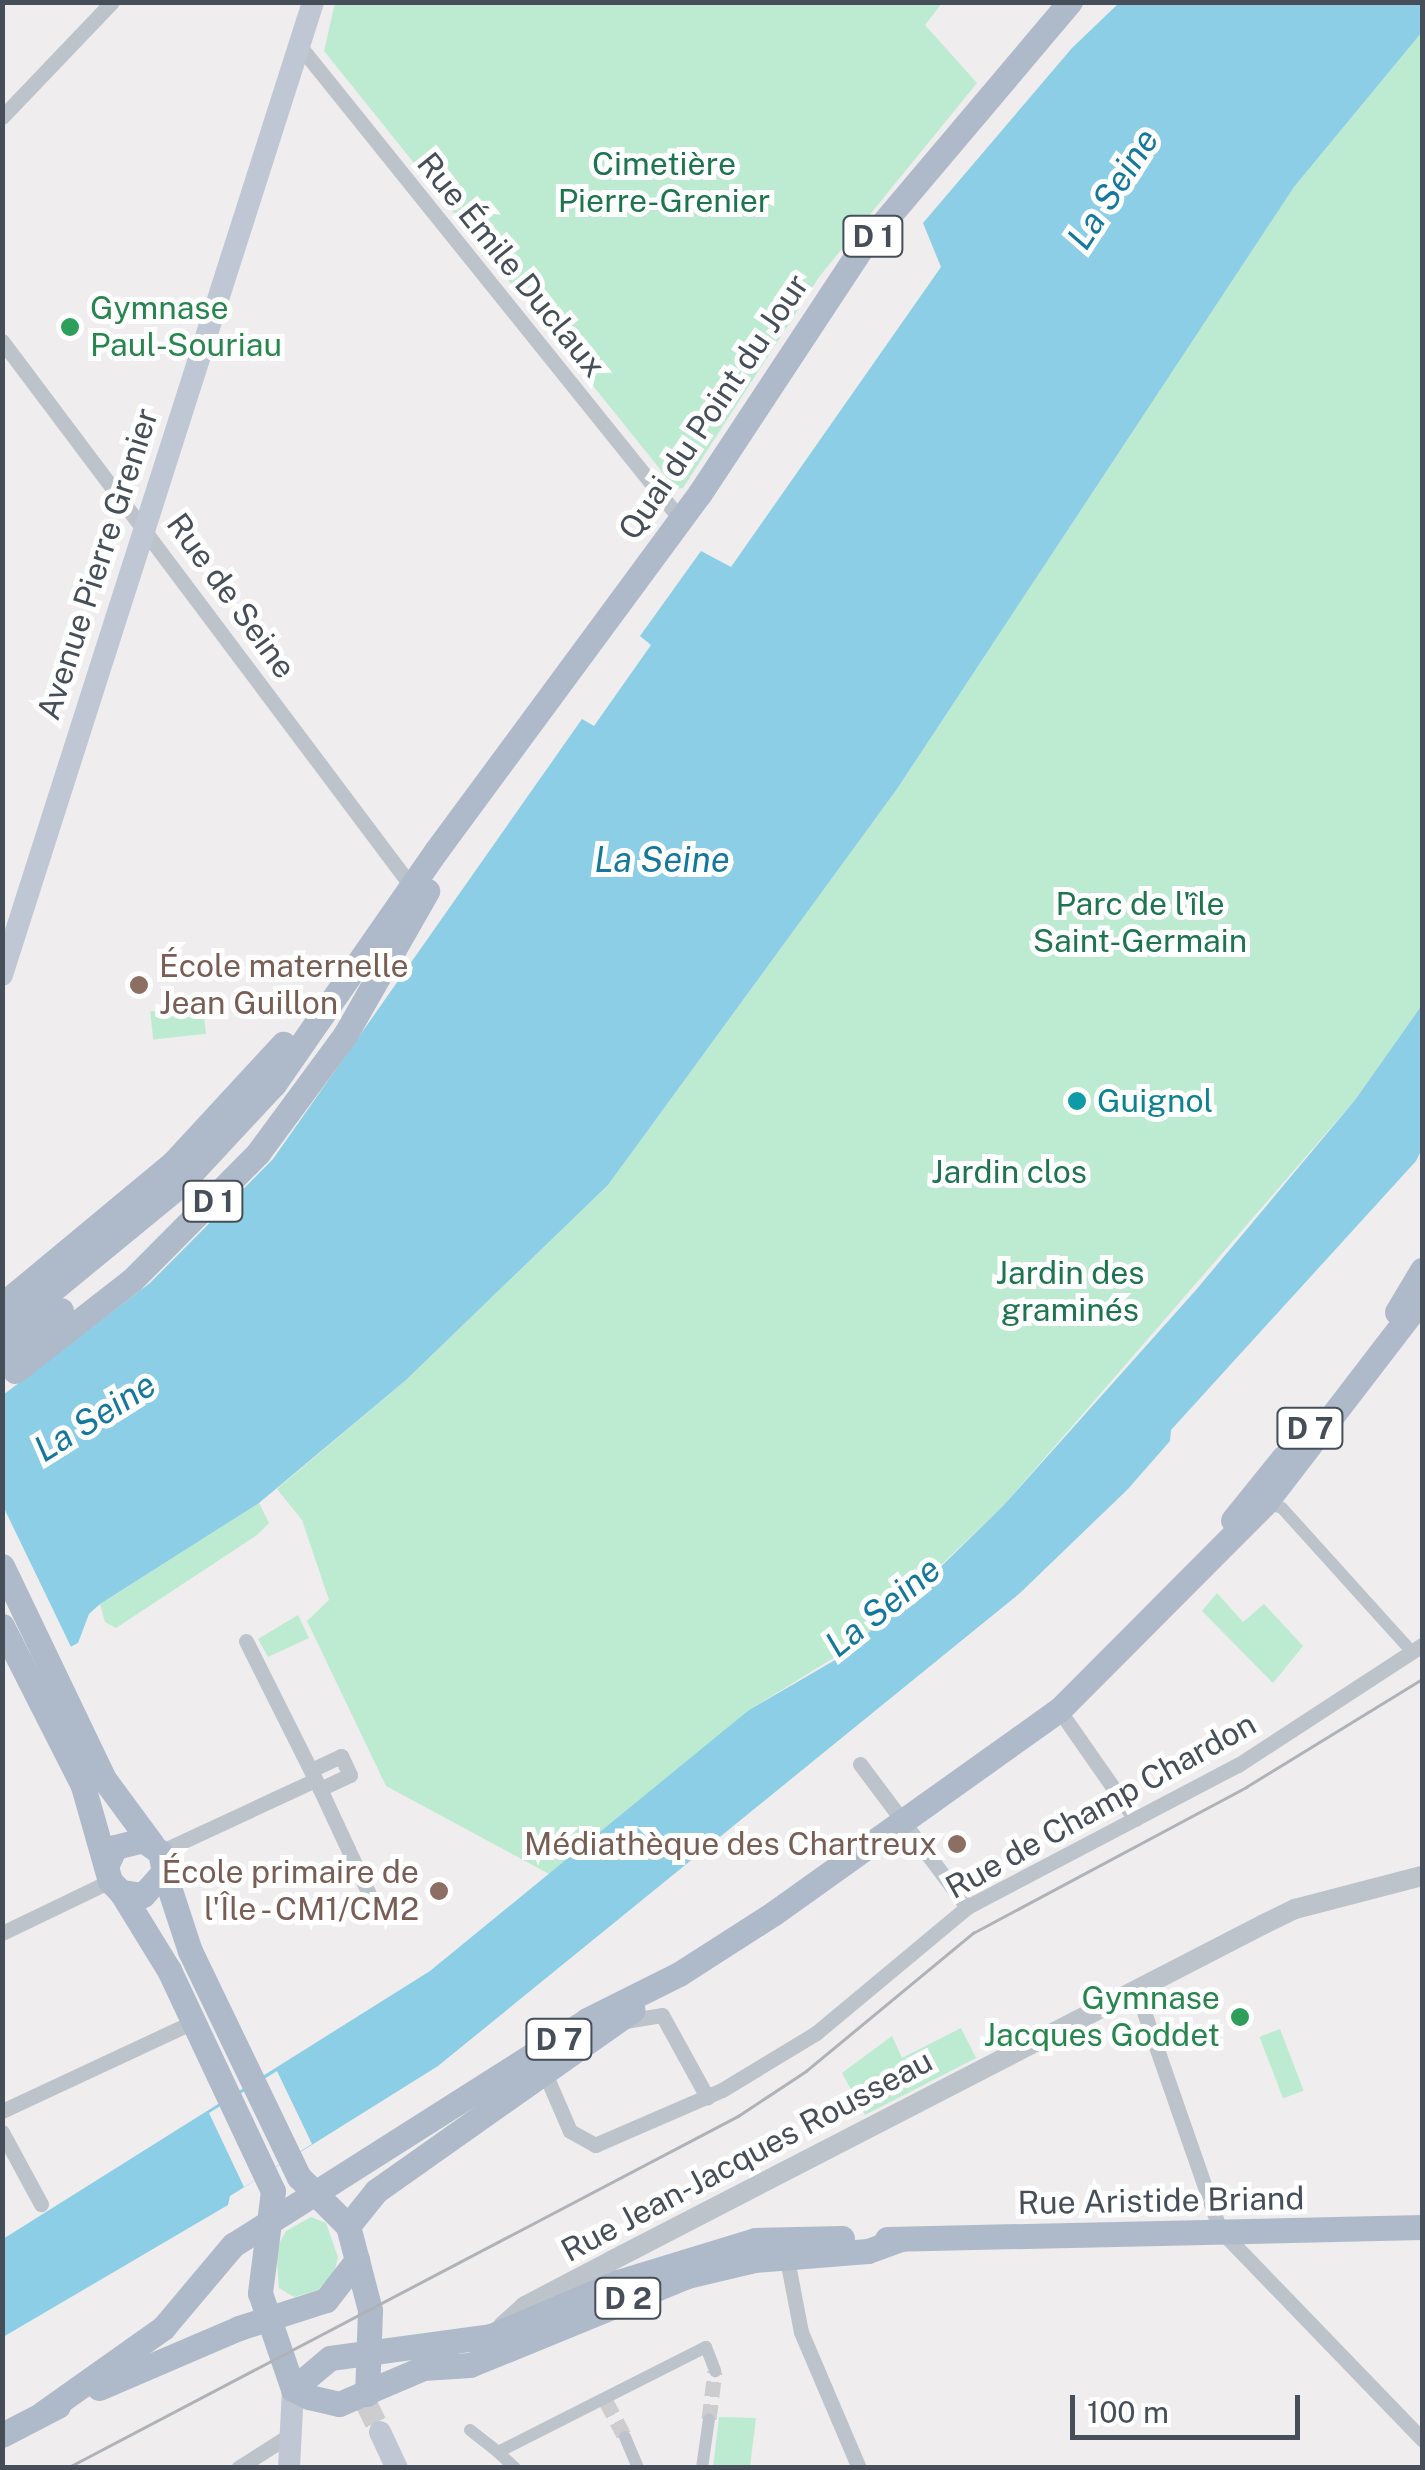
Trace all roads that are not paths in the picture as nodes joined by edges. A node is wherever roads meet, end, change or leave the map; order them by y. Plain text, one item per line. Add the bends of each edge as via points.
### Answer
1 (112, 2) edge
2 (313, 2) edge
3 (1070, 2) edge
4 (1092, 2) edge
5 (1046, 30) junction
6 (298, 44) junction
7 (2, 117) edge
8 (2, 341) edge
9 (681, 520) junction
10 (145, 526) junction
11 (466, 813) junction
12 (412, 887) junction
13 (376, 943) junction
14 (2, 975) edge
15 (1422, 1270) edge
16 (1422, 1298) edge
17 (2, 1306) edge
18 (2, 1331) edge
19 (8, 1363) edge
20 (1266, 1502) junction
21 (2, 1566) edge
22 (1190, 1582) junction
23 (2, 1626) edge
24 (246, 1641) dead end
25 (1418, 1649) edge
26 (50, 1692) junction
27 (1059, 1710) junction
28 (860, 1764) dead end
29 (315, 1780) junction
30 (1135, 1819) junction
31 (906, 1823) junction
32 (158, 1856) junction
33 (1422, 1876) edge
34 (113, 1879) junction
35 (967, 1907) junction
36 (376, 1909) dead end
37 (2, 1932) edge
38 (678, 1974) junction
39 (1136, 1990) junction
40 (193, 2022) junction
41 (616, 2024) junction
42 (544, 2071) junction
43 (707, 2097) junction
44 (2, 2111) edge
45 (2, 2132) edge
46 (308, 2186) junction
47 (41, 2204) dead end
48 (268, 2224) junction
49 (348, 2226) junction
50 (1422, 2227) edge
51 (1220, 2230) junction
52 (786, 2249) junction
53 (357, 2260) junction
54 (268, 2319) junction
55 (491, 2336) junction
56 (370, 2349) junction
57 (715, 2370) dead end
58 (293, 2389) junction
59 (366, 2399) junction
60 (43, 2413) junction
61 (710, 2419) tunnel mouth
62 (470, 2430) dead end
63 (380, 2432) tunnel mouth
64 (290, 2434) junction
65 (2, 2436) edge
66 (625, 2437) tunnel mouth
67 (1422, 2439) edge
68 (498, 2452) junction
69 (702, 2464) edge
70 (238, 2468) edge
71 (289, 2468) edge
72 (396, 2468) edge
73 (515, 2468) edge
74 (638, 2468) edge
75 (689, 2468) edge
76 (859, 2468) edge

1 - 7 street
2 - 6 main road, Avenue Pierre Grenier
3 - 5 main road, Quai du Point du Jour / D 1
4 - 5 main road via 1076,18
5 - 9 main road, Quai du Point du Jour / D 1 via 861,249
6 - 9 street, Rue Émile Duclaux
6 - 10 main road, Avenue Pierre Grenier
8 - 10 street, Rue de Seine
9 - 11 main road, Quai du Point du Jour / D 1
10 - 12 street, Rue de Seine
10 - 14 main road, Avenue Pierre Grenier
11 - 12 main road, Quai du Point du Jour / D 1
11 - 19 main road, Quai du Point du Jour / D 1 via 371,994 296,1106 204,1212 132,1280
12 - 13 main road, Quai du Point du Jour / D 1
13 - 17 main road via 350,960 247,1087 174,1162
13 - 18 main road, Quai du Point du Jour / D 1 via 228,1136 107,1250
15 - 22 main road, D 7 via 1358,1365 1252,1491
16 - 20 main road, D 7
20 - 22 main road, D 7
20 - 25 street via 1282,1508
21 - 26 main road
22 - 27 main road, D 7
23 - 26 main road
24 - 29 street
25 - 30 street, Rue de Champ Chardon via 1238,1765
26 - 32 main road
26 - 34 main road
27 - 30 street
27 - 31 main road, D 7
28 - 31 street
29 - 32 street
29 - 36 street
30 - 35 street, Rue de Champ Chardon
31 - 35 street
31 - 38 main road, D 7
32 - 34 main road via 124,1842
32 - 34 main road via 143,1896
32 - 46 main road via 190,1952
33 - 39 street, Rue Jean-Jacques Rousseau via 1295,1909
34 - 37 street
34 - 40 main road
35 - 43 street, Rue de Champ Chardon via 816,2033
38 - 41 main road, D 7
38 - 46 main road, D 7
39 - 51 street
39 - 55 street, Rue Jean-Jacques Rousseau via 525,2306
40 - 44 street
40 - 48 main road via 272,2191
41 - 42 main road, D 7
41 - 43 street via 662,2015
42 - 43 street, Rue de Champ Chardon via 570,2132 595,2145
42 - 49 main road, D 7 via 376,2191
45 - 47 street
46 - 48 main road
46 - 49 main road
48 - 54 main road via 260,2284
48 - 60 main road via 225,2252 162,2328
49 - 53 main road
50 - 51 main road, Rue Aristide Briand / D 2
51 - 52 main road, Rue Aristide Briand / D 2
51 - 67 street
52 - 55 main road, Rue Aristide Briand / D 2 via 755,2240 675,2263
52 - 59 main road, Rue Aristide Briand / D 2 via 687,2276 470,2365 424,2368
52 - 76 street via 801,2332
53 - 54 main road via 326,2300
53 - 56 main road via 370,2310
54 - 58 main road
54 - 60 main road
55 - 56 main road, Rue Aristide Briand / D 2
56 - 58 main road, Rue Aristide Briand via 330,2358
56 - 59 main road
57 - 68 street via 706,2347
58 - 59 main road, Rue Aristide Briand via 324,2404
58 - 64 main road
60 - 65 main road
61 - 69 street
62 - 68 street
63 - 72 main road
64 - 70 street
64 - 71 main road
66 - 74 street
68 - 73 street
69 - 75 street

